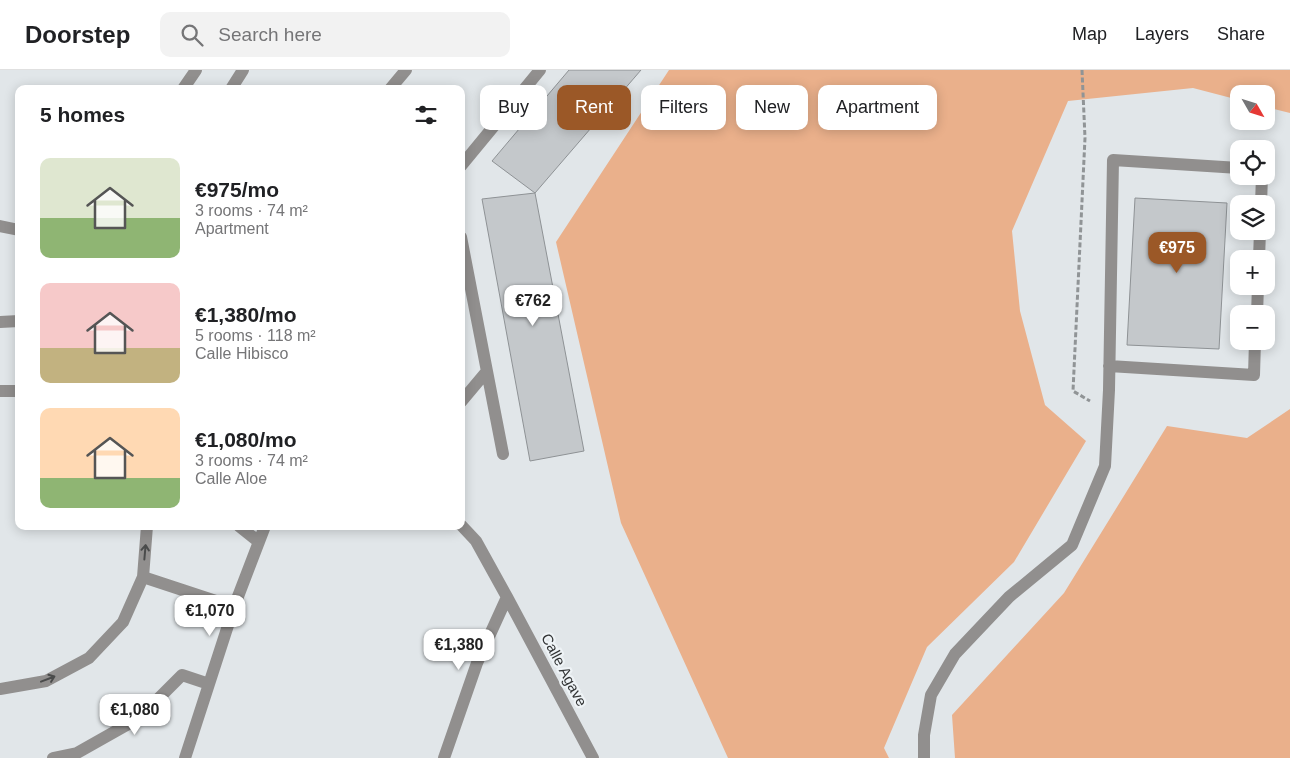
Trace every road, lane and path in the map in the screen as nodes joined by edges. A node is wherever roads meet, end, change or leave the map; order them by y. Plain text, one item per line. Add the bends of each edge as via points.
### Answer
1 (196, 70) edge
2 (244, 70) edge
3 (406, 70) edge
4 (540, 70) edge
5 (1082, 70) edge
6 (186, 85) edge
7 (233, 85) edge
8 (393, 85) edge
9 (465, 161) edge
10 (1230, 167) edge
11 (0, 226) edge
12 (15, 229) edge
13 (465, 258) edge
14 (15, 321) edge
15 (0, 322) edge
16 (1255, 350) edge
17 (1109, 366) junction
18 (487, 371) junction
19 (0, 391) edge
20 (15, 391) edge
21 (465, 397) edge
22 (1108, 410) junction
23 (503, 454) dead end
24 (465, 529) edge
25 (147, 530) edge
26 (244, 530) edge
27 (264, 530) edge
28 (259, 542) junction
29 (143, 577) junction
30 (507, 597) junction
31 (234, 607) junction
32 (209, 684) junction
33 (0, 689) edge
34 (53, 758) edge
35 (185, 758) edge
36 (444, 758) edge
37 (593, 758) edge
38 (924, 758) edge

1 - 6 street
2 - 7 street
3 - 8 street
4 - 9 street
5 - 22 path via 1085,138 1073,391
10 - 17 street via 1113,160
11 - 12 street
13 - 18 street
14 - 15 street
16 - 17 street via 1254,375
17 - 22 street
18 - 21 street
18 - 23 street
19 - 20 street
22 - 38 street via 1105,466 1072,545 1009,597 956,654 931,695 924,735
24 - 30 street, Calle Agave via 476,541
29 -> 25 street
26 - 28 street
27 - 28 street
28 - 31 street
29 - 31 street
33 -> 29 street via 46,681 90,658 123,622
30 - 36 street via 476,663
30 - 37 street, Calle Agave
31 - 32 street
32 - 34 street via 182,675 139,718 78,753
32 - 35 street

